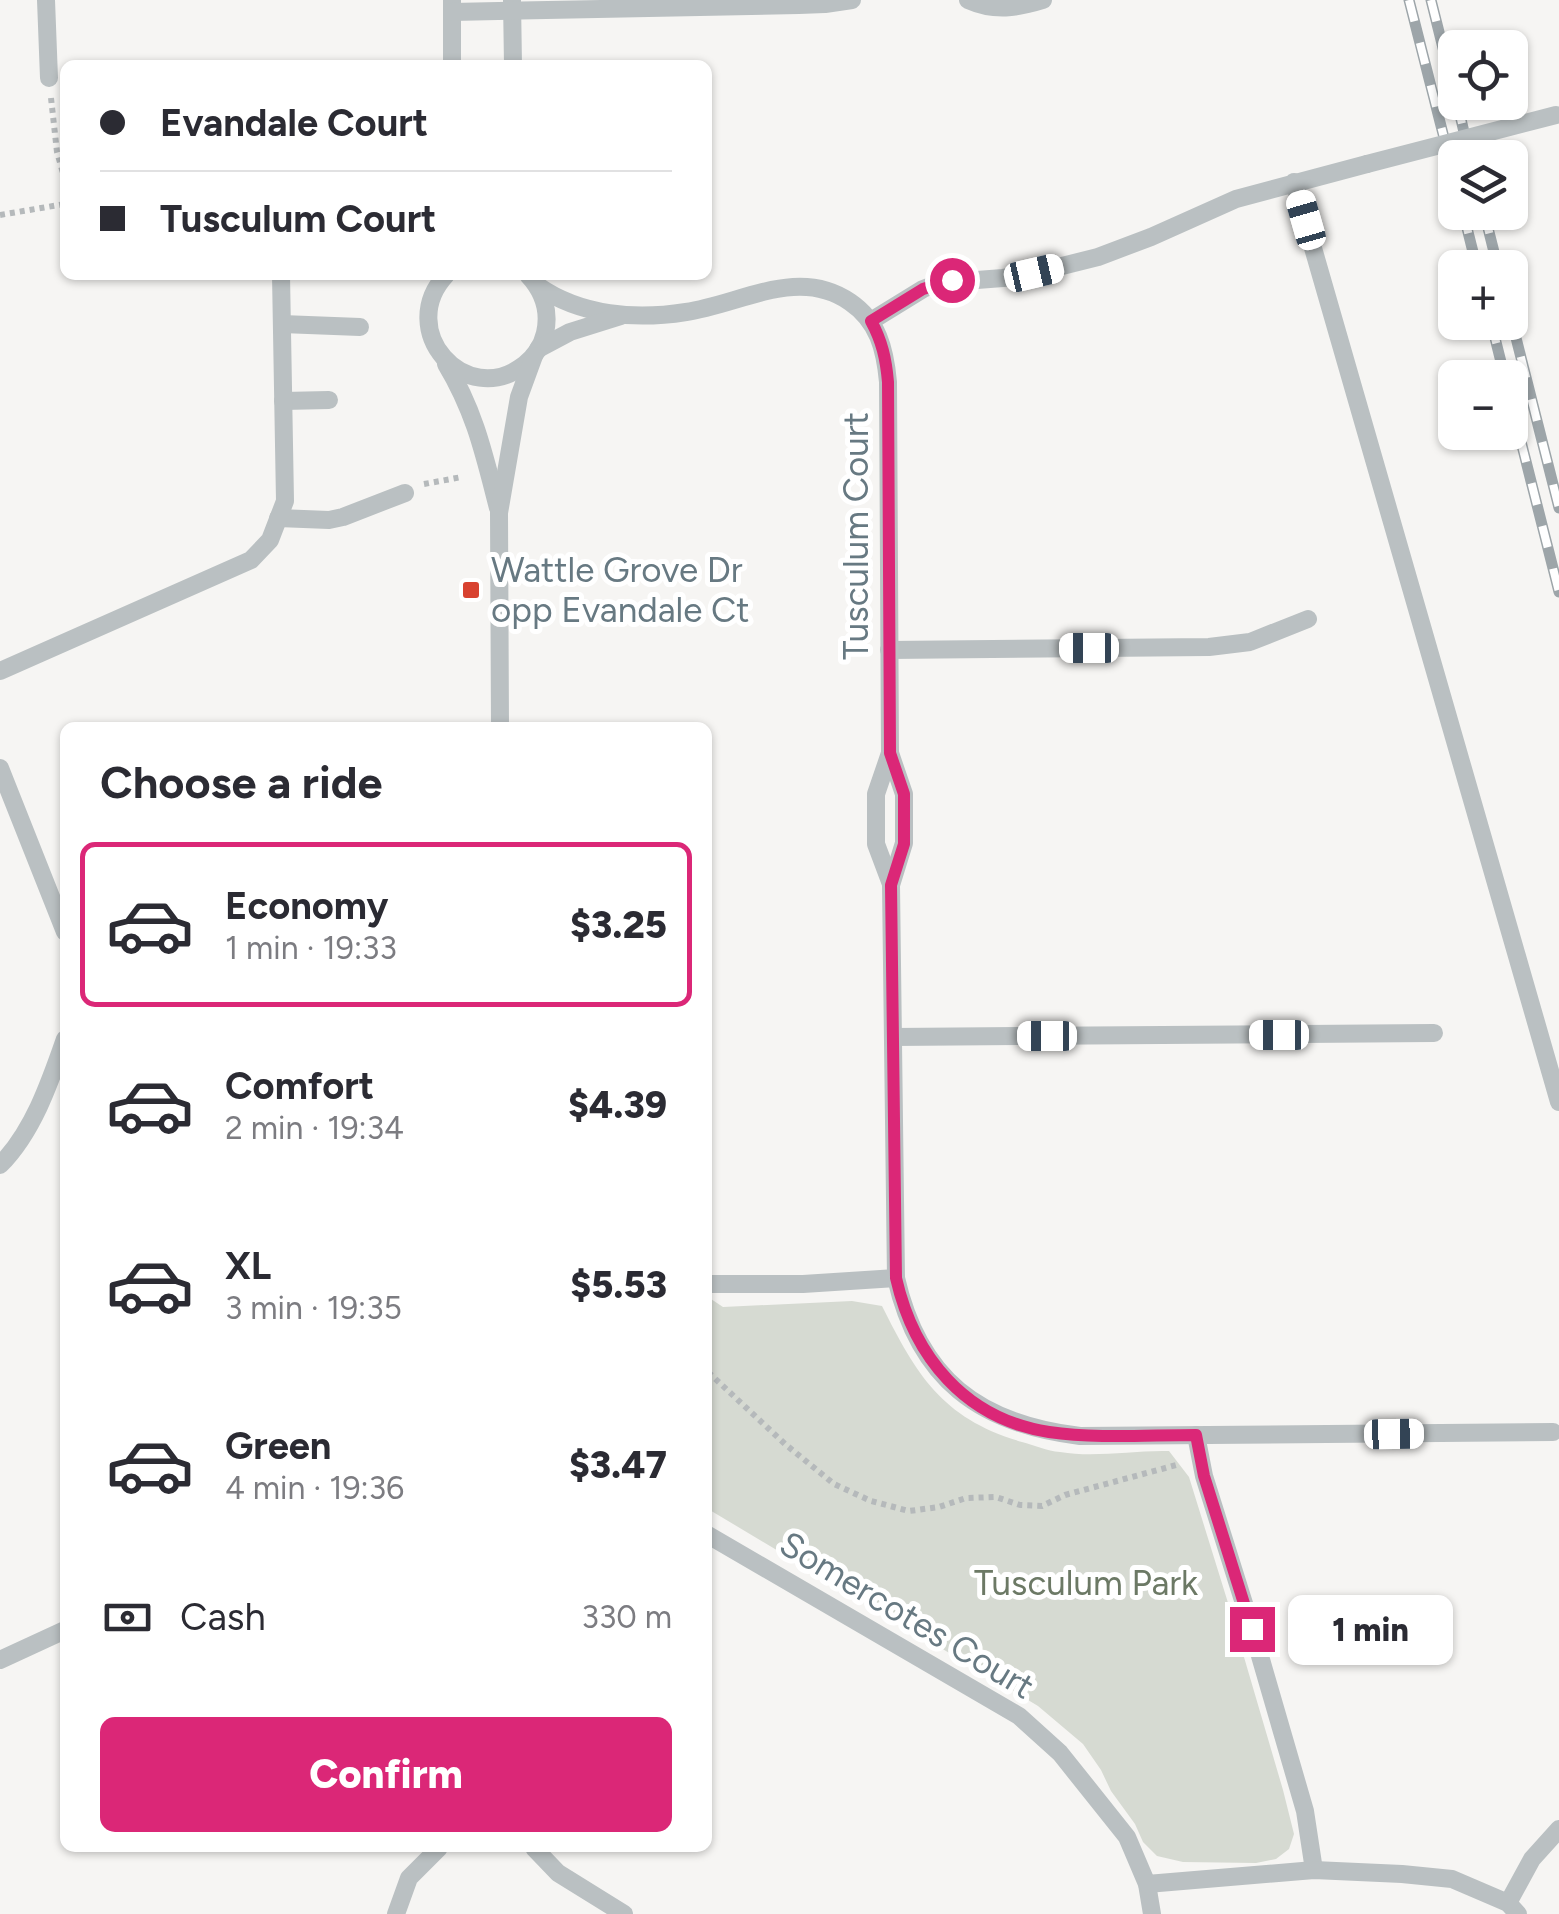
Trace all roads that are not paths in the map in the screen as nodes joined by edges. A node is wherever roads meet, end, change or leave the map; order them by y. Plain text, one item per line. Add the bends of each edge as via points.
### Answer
1 (46, 0) edge
2 (852, 0) edge
3 (968, 0) edge
4 (1043, 0) edge
5 (512, 5) edge
6 (452, 6) edge
7 (452, 60) edge
8 (512, 60) edge
9 (49, 78) road end
10 (1558, 114) edge
11 (1294, 182) junction
12 (281, 280) edge
13 (440, 280) edge
14 (533, 281) edge
15 (622, 316) junction
16 (871, 321) junction
17 (282, 324) junction
18 (360, 327) dead end
19 (536, 352) junction
20 (439, 353) junction
21 (329, 400) dead end
22 (283, 401) junction
23 (405, 493) road end
24 (499, 514) junction
25 (278, 518) junction
26 (1308, 619) dead end
27 (890, 650) junction
28 (0, 672) edge
29 (500, 722) edge
30 (890, 753) junction
31 (0, 768) edge
32 (891, 885) junction
33 (60, 919) edge
34 (1434, 1033) dead end
35 (892, 1038) junction
36 (60, 1052) edge
37 (1559, 1102) edge
38 (0, 1165) edge
39 (896, 1278) junction
40 (712, 1284) edge
41 (1553, 1432) dead end
42 (1196, 1435) junction
43 (712, 1544) edge
44 (1252, 1629) dead end
45 (60, 1632) edge
46 (1260, 1656) dead end
47 (0, 1660) edge
48 (1559, 1829) edge
49 (435, 1852) edge
50 (538, 1852) edge
51 (1314, 1870) junction
52 (1148, 1884) junction
53 (1513, 1909) edge
54 (396, 1914) edge
55 (624, 1914) edge
56 (1152, 1914) edge

1 - 9 street
2 - 5 street
3 - 4 street via 1011,8
5 - 6 street
5 - 8 street
6 - 7 street
10 - 11 street, bridge
11 - 16 street via 1098,257 1034,273 938,283
11 - 37 street
12 - 17 street
13 - 20 street via 428,311
14 - 15 street via 568,304
14 - 19 street via 546,313
15 - 16 street via 689,312 804,286 840,295
15 - 19 street via 570,332
16 - 27 street, Tusculum Court via 888,382
17 - 18 street
17 - 22 street
19 - 20 street via 512,372 486,378 460,371
19 - 24 street via 519,398
20 - 24 street via 476,424
21 - 22 street
22 - 25 street via 285,500
23 - 25 street via 344,517
24 - 29 street
25 - 28 street via 270,540 251,560
26 - 27 street via 1250,642 1209,647
27 - 30 street, Tusculum Court
30 - 32 street, Tusculum Court via 904,794 904,844
30 - 32 street, Tusculum Court via 876,794 876,844
31 - 33 street
32 - 35 street, Tusculum Court
34 - 35 street
35 - 39 street, Tusculum Court
36 - 38 street via 37,1110
39 - 40 street
39 - 42 street, Tusculum Court via 925,1353 963,1395 990,1411 1063,1434
41 - 42 street, Tusculum Court
42 - 44 street
43 - 52 street, Somercotes Court via 1019,1716 1060,1753 1127,1837
45 - 47 street
46 - 51 street via 1305,1811
48 - 53 street via 1532,1858
49 - 54 street via 409,1878
50 - 55 street via 558,1873
51 - 52 street
51 - 53 street via 1452,1879
52 - 56 street, Somercotes Court

